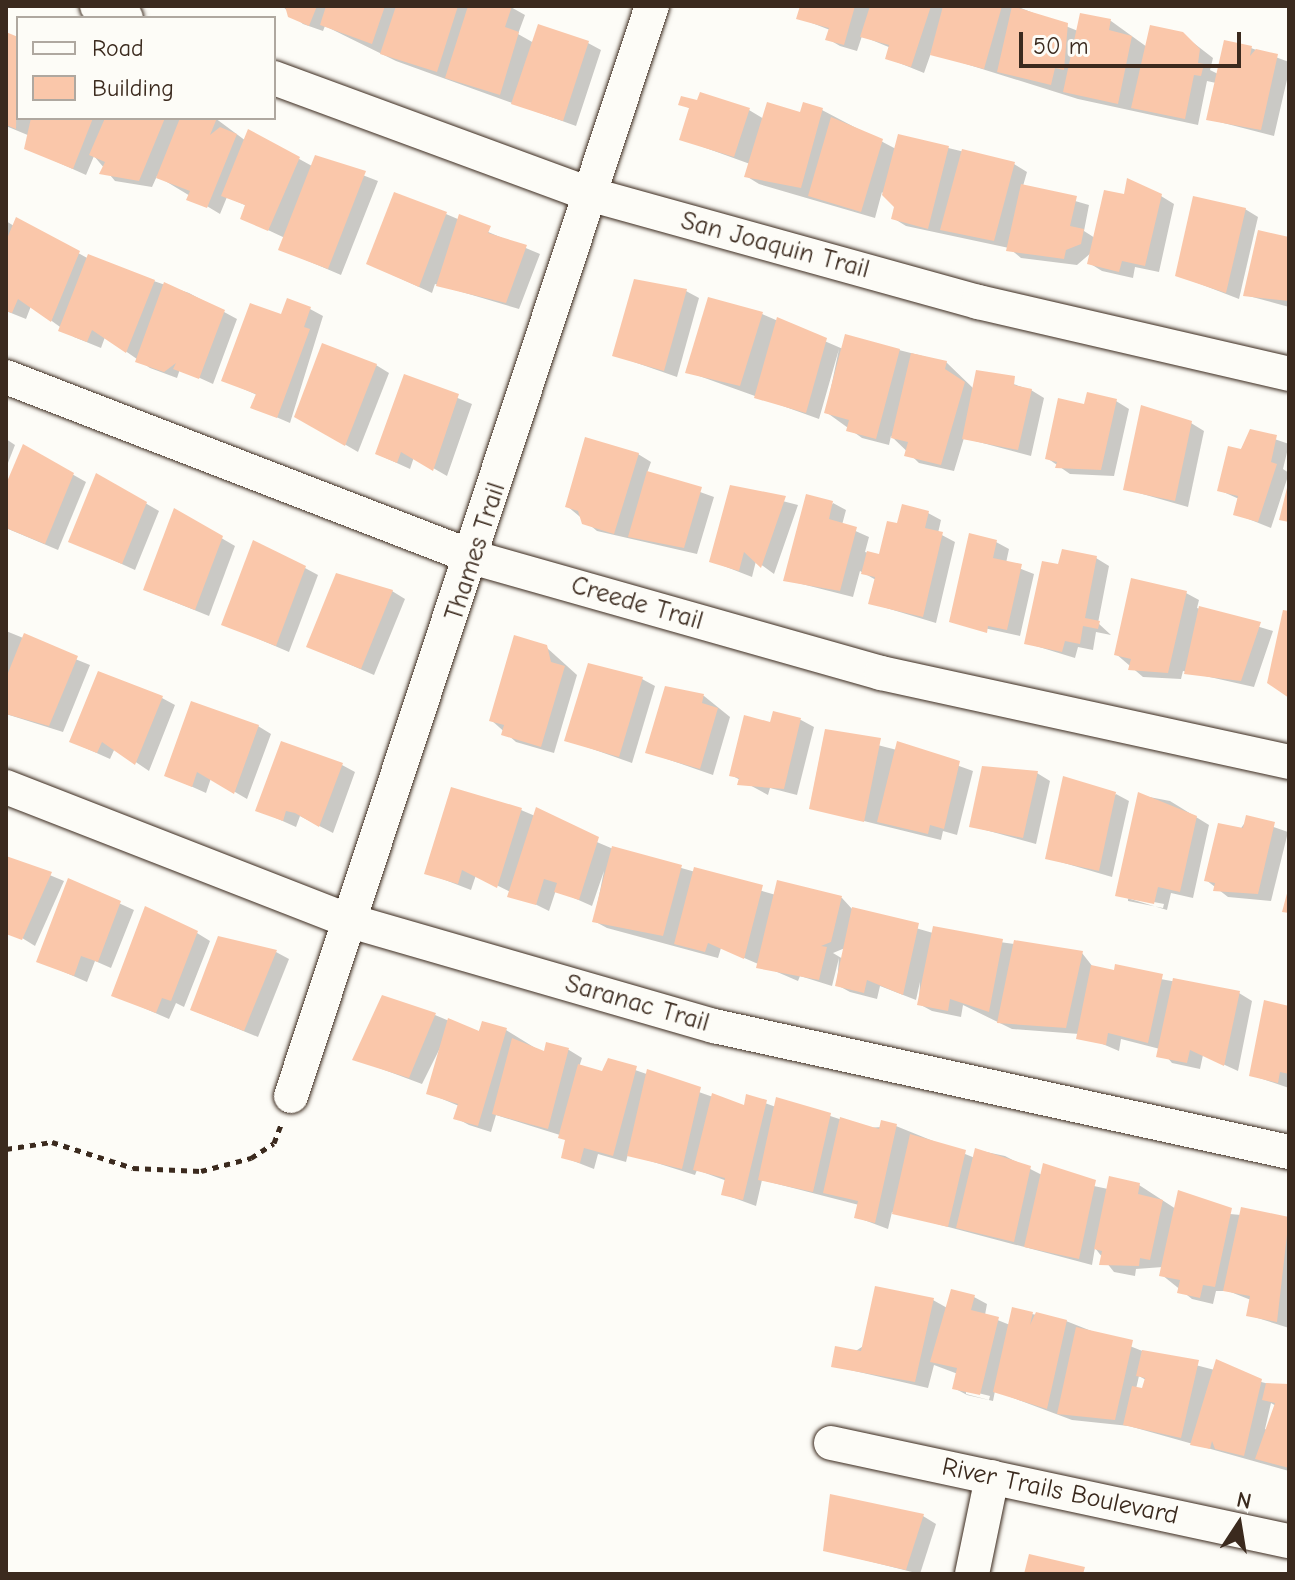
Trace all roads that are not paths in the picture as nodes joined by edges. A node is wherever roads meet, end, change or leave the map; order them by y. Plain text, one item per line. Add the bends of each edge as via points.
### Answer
1 (97, 6) edge
2 (652, 6) edge
3 (121, 16) edge
4 (276, 79) edge
5 (592, 195) junction
6 (1289, 374) edge
7 (6, 377) edge
8 (475, 558) junction
9 (1289, 762) edge
10 (6, 787) edge
11 (350, 921) junction
12 (291, 1096) road end
13 (1289, 1152) edge
14 (831, 1443) dead end
15 (992, 1477) junction
16 (1289, 1541) edge
17 (972, 1574) edge

1 - 3 street
2 - 5 street, Thames Trail
4 - 5 street, San Joaquin Trail
5 - 6 street, San Joaquin Trail via 978,302
5 - 8 street, Thames Trail
7 - 8 street, Creede Trail
8 - 9 street, Creede Trail via 881,673
8 - 11 street, Thames Trail
10 - 11 street, Saranac Trail
11 - 12 street, Thames Trail
11 - 13 street, Saranac Trail via 714,1026
14 - 15 street, River Trails Boulevard
15 - 16 street, River Trails Boulevard
15 - 17 street

